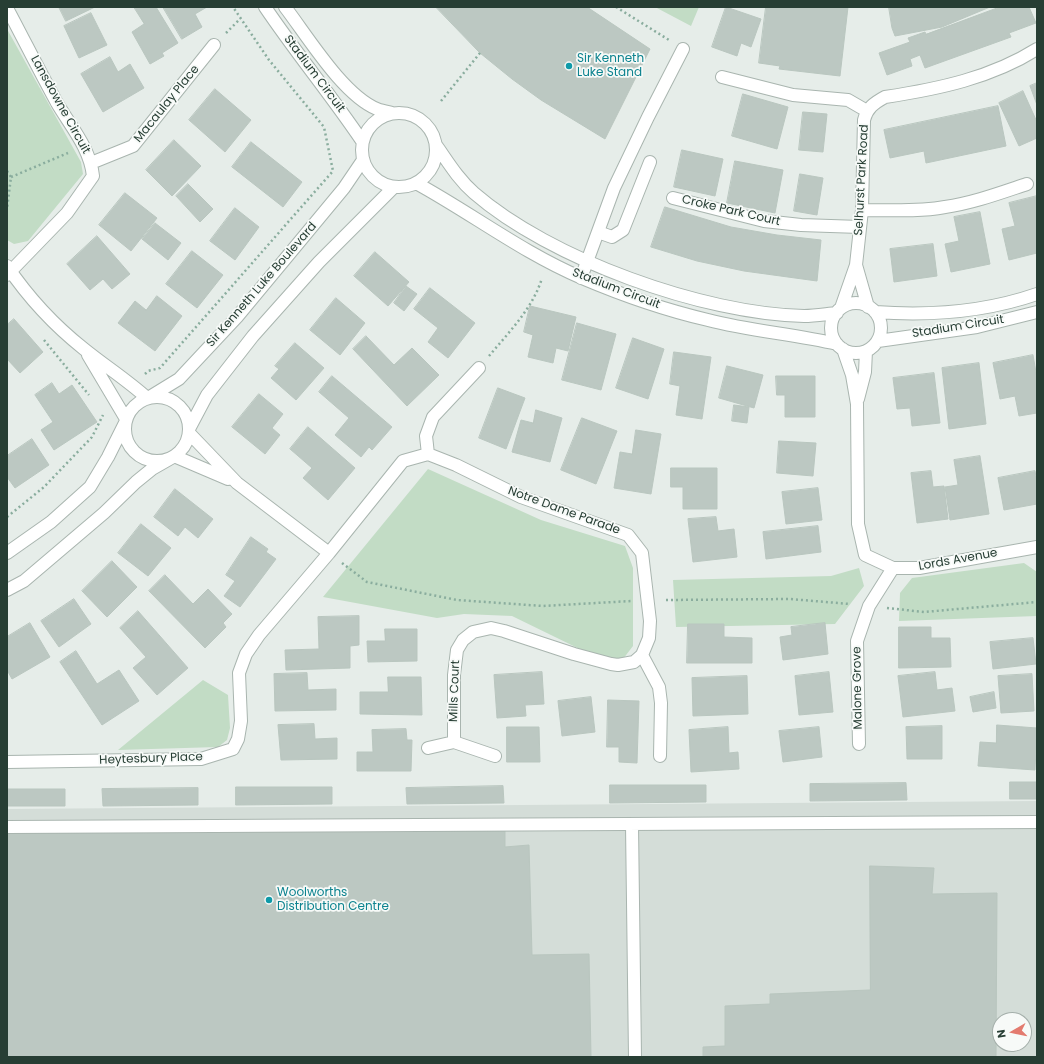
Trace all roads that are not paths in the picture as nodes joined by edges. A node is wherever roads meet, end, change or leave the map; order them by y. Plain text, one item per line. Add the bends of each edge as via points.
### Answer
1 (265, 7) edge
2 (285, 7) edge
3 (7, 8) edge
4 (214, 45) dead end
5 (683, 49) road end
6 (1037, 49) edge
7 (722, 76) dead end
8 (867, 111) junction
9 (392, 113) junction
10 (362, 141) junction
11 (436, 146) junction
12 (363, 160) junction
13 (650, 162) dead end
14 (91, 163) junction
15 (416, 183) junction
16 (1027, 184) dead end
17 (394, 187) junction
18 (673, 198) dead end
19 (862, 210) junction
20 (860, 227) junction
21 (598, 232) junction
22 (587, 261) junction
23 (856, 265) junction
24 (8, 271) edge
25 (581, 278) junction
26 (1037, 294) edge
27 (872, 309) junction
28 (839, 311) junction
29 (1037, 312) edge
30 (878, 341) junction
31 (840, 346) junction
32 (84, 349) junction
33 (866, 351) junction
34 (479, 368) road end
35 (147, 398) junction
36 (857, 404) junction
37 (126, 421) junction
38 (189, 431) junction
39 (428, 454) junction
40 (174, 457) junction
41 (237, 483) junction
42 (1037, 547) edge
43 (7, 553) edge
44 (329, 553) junction
45 (892, 568) junction
46 (7, 590) edge
47 (642, 655) junction
48 (454, 742) junction
49 (859, 744) dead end
50 (428, 748) dead end
51 (495, 756) dead end
52 (660, 756) dead end
53 (7, 762) edge
54 (1037, 822) edge
55 (632, 825) junction
56 (7, 827) edge
57 (636, 1057) edge

1 - 10 street, Stadium Circuit
2 - 9 street, Stadium Circuit via 340,79 361,99 378,110
3 - 14 street, Lansdowne Circuit
4 - 14 street, Macaulay Place via 133,146
5 - 21 street via 614,188
6 - 8 street, Selhurst Park Road via 991,72 949,86 885,97
7 - 8 street via 794,95 848,100
8 - 19 street, Selhurst Park Road via 864,120
9 - 10 street via 373,122
9 - 11 street via 410,114 418,118 427,125
10 - 12 street
11 - 15 street via 432,168
11 - 22 street, Stadium Circuit via 459,178 474,193 514,222
12 - 17 street via 367,170 375,178
12 - 35 street, Sir Kenneth Luke Boulevard via 344,188 237,317 179,378
13 - 21 street via 623,230 612,237
14 - 24 street, Lansdowne Circuit via 92,176 67,213
15 - 17 street
15 - 25 street, Stadium Circuit
16 - 19 street via 944,208
17 - 38 street via 319,262 253,336 207,395
18 - 20 street, Croke Park Court via 764,220 801,225
19 - 20 street, Selhurst Park Road
20 - 23 street, Selhurst Park Road
21 - 22 street
22 - 25 street
22 - 28 street, Stadium Circuit via 679,295 727,307 805,316
23 - 27 street, Selhurst Park Road
23 - 28 street, Selhurst Park Road
24 - 32 street, Lansdowne Circuit via 51,321
25 - 31 street, Stadium Circuit via 643,301 709,320
26 - 27 street, Stadium Circuit via 946,313 908,314
27 - 28 street via 855,303
27 - 30 street via 881,326
28 - 31 street via 832,328
29 - 30 street, Stadium Circuit via 977,327
30 - 33 street
31 - 33 street via 850,353
31 - 36 street via 852,375
32 - 35 street, Lansdowne Circuit
32 - 37 street, Lansdowne Circuit
33 - 36 street via 865,372
34 - 39 street via 433,417 426,436
35 - 37 street, Sir Kenneth Luke Boulevard via 134,406
35 - 38 street via 158,396 176,403 188,419
36 - 45 street, Lords Avenue via 858,524 865,555
37 - 40 street via 128,443 142,458 163,461
37 - 43 street, Sir Kenneth Luke Boulevard via 90,487 51,522
38 - 40 street via 184,446
38 - 41 street
39 - 44 street via 403,461
39 - 47 street, Notre Dame Parade via 521,497 628,535 642,554 650,621 649,638
40 - 41 street
40 - 46 street via 152,469 24,581
41 - 44 street
42 - 45 street, Lords Avenue via 920,568
44 - 53 street, Heytesbury Place via 259,634 246,654 239,673 240,721 238,739 233,749 201,759
45 - 49 street, Malone Grove via 869,606 857,641
47 - 48 street, Mills Court via 634,662 618,665 491,628 473,632 463,640 457,650 454,675
47 - 52 street via 659,687
48 - 50 street
48 - 51 street
54 - 55 street
55 - 56 street
55 - 57 street

